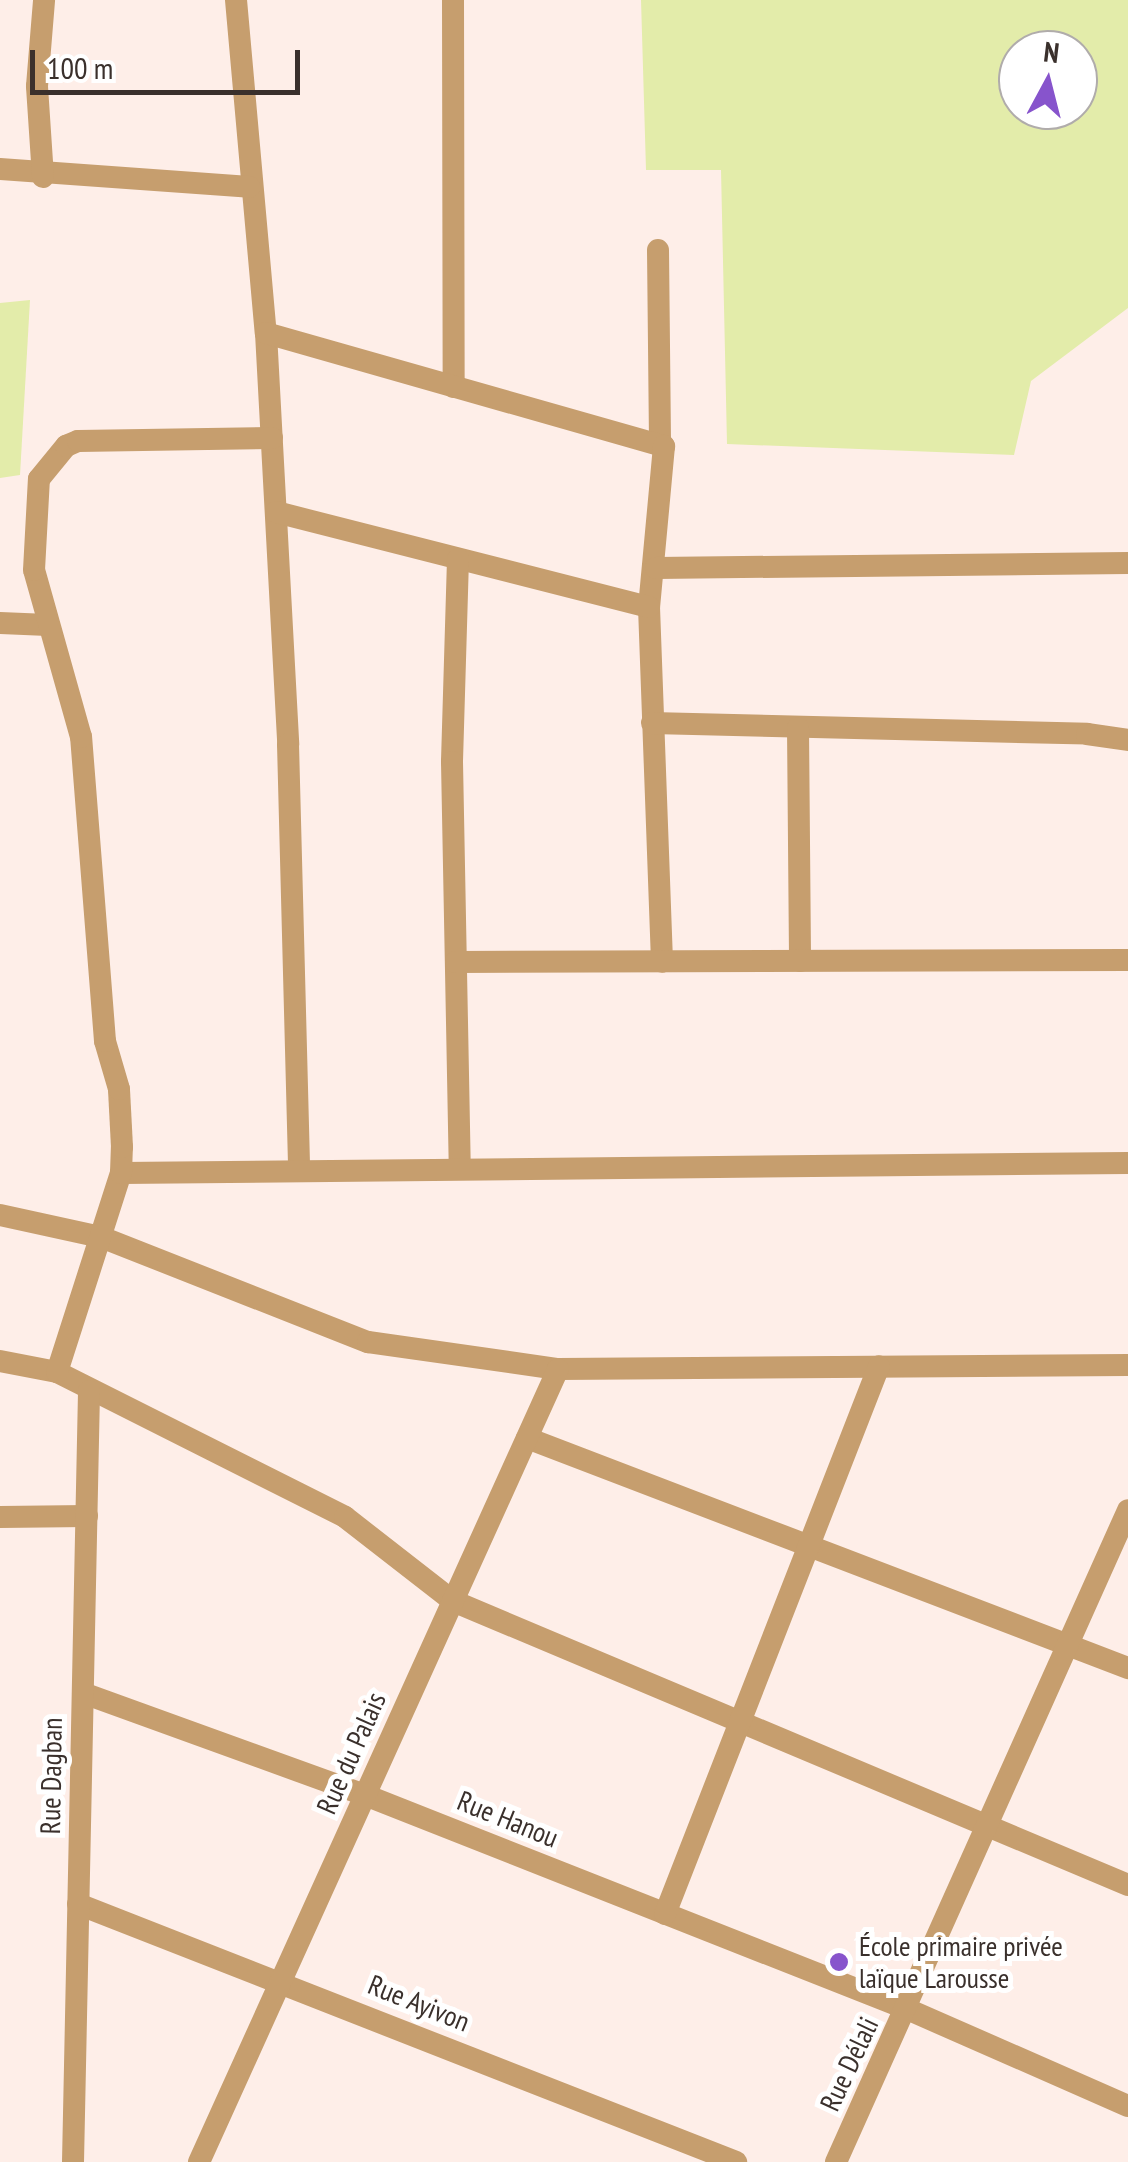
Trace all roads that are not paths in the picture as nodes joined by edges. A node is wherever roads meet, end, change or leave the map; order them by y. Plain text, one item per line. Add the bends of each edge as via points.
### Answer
1 (44, 0) edge
2 (236, 0) edge
3 (453, 0) edge
4 (0, 170) edge
5 (43, 177) junction
6 (249, 186) junction
7 (658, 250) dead end
8 (266, 333) junction
9 (454, 388) junction
10 (272, 438) junction
11 (660, 443) junction
12 (276, 512) junction
13 (458, 558) junction
14 (1128, 563) edge
15 (656, 568) junction
16 (649, 607) junction
17 (0, 623) edge
18 (48, 625) junction
19 (652, 723) junction
20 (798, 728) junction
21 (1128, 740) edge
22 (1128, 960) edge
23 (800, 961) junction
24 (456, 962) junction
25 (662, 962) junction
26 (1128, 1163) edge
27 (460, 1168) junction
28 (299, 1170) junction
29 (121, 1173) junction
30 (0, 1216) edge
31 (102, 1237) junction
32 (0, 1361) edge
33 (1128, 1365) edge
34 (879, 1366) junction
35 (558, 1369) junction
36 (57, 1372) junction
37 (89, 1391) junction
38 (527, 1438) junction
39 (1128, 1510) edge
40 (87, 1516) junction
41 (0, 1517) edge
42 (810, 1546) junction
43 (453, 1601) junction
44 (1070, 1644) junction
45 (1128, 1668) edge
46 (83, 1693) junction
47 (740, 1721) junction
48 (365, 1795) junction
49 (989, 1827) junction
50 (1128, 1885) edge
51 (78, 1904) junction
52 (664, 1914) junction
53 (282, 1980) junction
54 (907, 2010) junction
55 (1128, 2106) edge
56 (73, 2162) edge
57 (199, 2162) edge
58 (736, 2162) edge
59 (836, 2162) edge

1 - 5 street via 37,86
2 - 6 street
3 - 9 street
4 - 5 street
5 - 6 street
6 - 8 street
7 - 11 street
8 - 9 street
8 - 10 street
9 - 11 street
10 - 12 street
10 - 18 street via 66,446 40,478 34,570
11 - 15 street
12 - 13 street
12 - 28 street
13 - 16 street
13 - 24 street
14 - 15 street
15 - 16 street
16 - 19 street
17 - 18 street
18 - 29 street via 81,737 105,1040 119,1089
19 - 20 street
19 - 25 street
20 - 21 street
20 - 23 street
22 - 23 street
23 - 25 street
24 - 25 street
24 - 27 street
26 - 27 street
27 - 28 street
28 - 29 street
29 - 31 street
30 - 31 street
31 - 35 street via 368,1342
31 - 36 street
32 - 36 street
33 - 34 street
34 - 35 street
34 - 42 street
35 - 38 street, Rue du Palais
36 - 37 street
37 - 40 street, Rue Dagban
37 - 43 street via 345,1518
38 - 42 street
38 - 43 street, Rue du Palais
39 - 44 street, Rue Délali
40 - 41 street
40 - 46 street, Rue Dagban
42 - 44 street
42 - 47 street
43 - 47 street
43 - 48 street, Rue du Palais
44 - 45 street
44 - 49 street, Rue Délali
46 - 48 street, Rue Hanou
46 - 51 street, Rue Dagban
47 - 49 street
47 - 52 street
48 - 52 street, Rue Hanou
48 - 53 street, Rue du Palais
49 - 50 street
49 - 54 street, Rue Délali
51 - 53 street, Rue Ayivon
51 - 56 street, Rue Dagban
52 - 54 street, Rue Hanou
53 - 57 street, Rue du Palais
53 - 58 street, Rue Ayivon
54 - 55 street, Rue Hanou
54 - 59 street, Rue Délali

